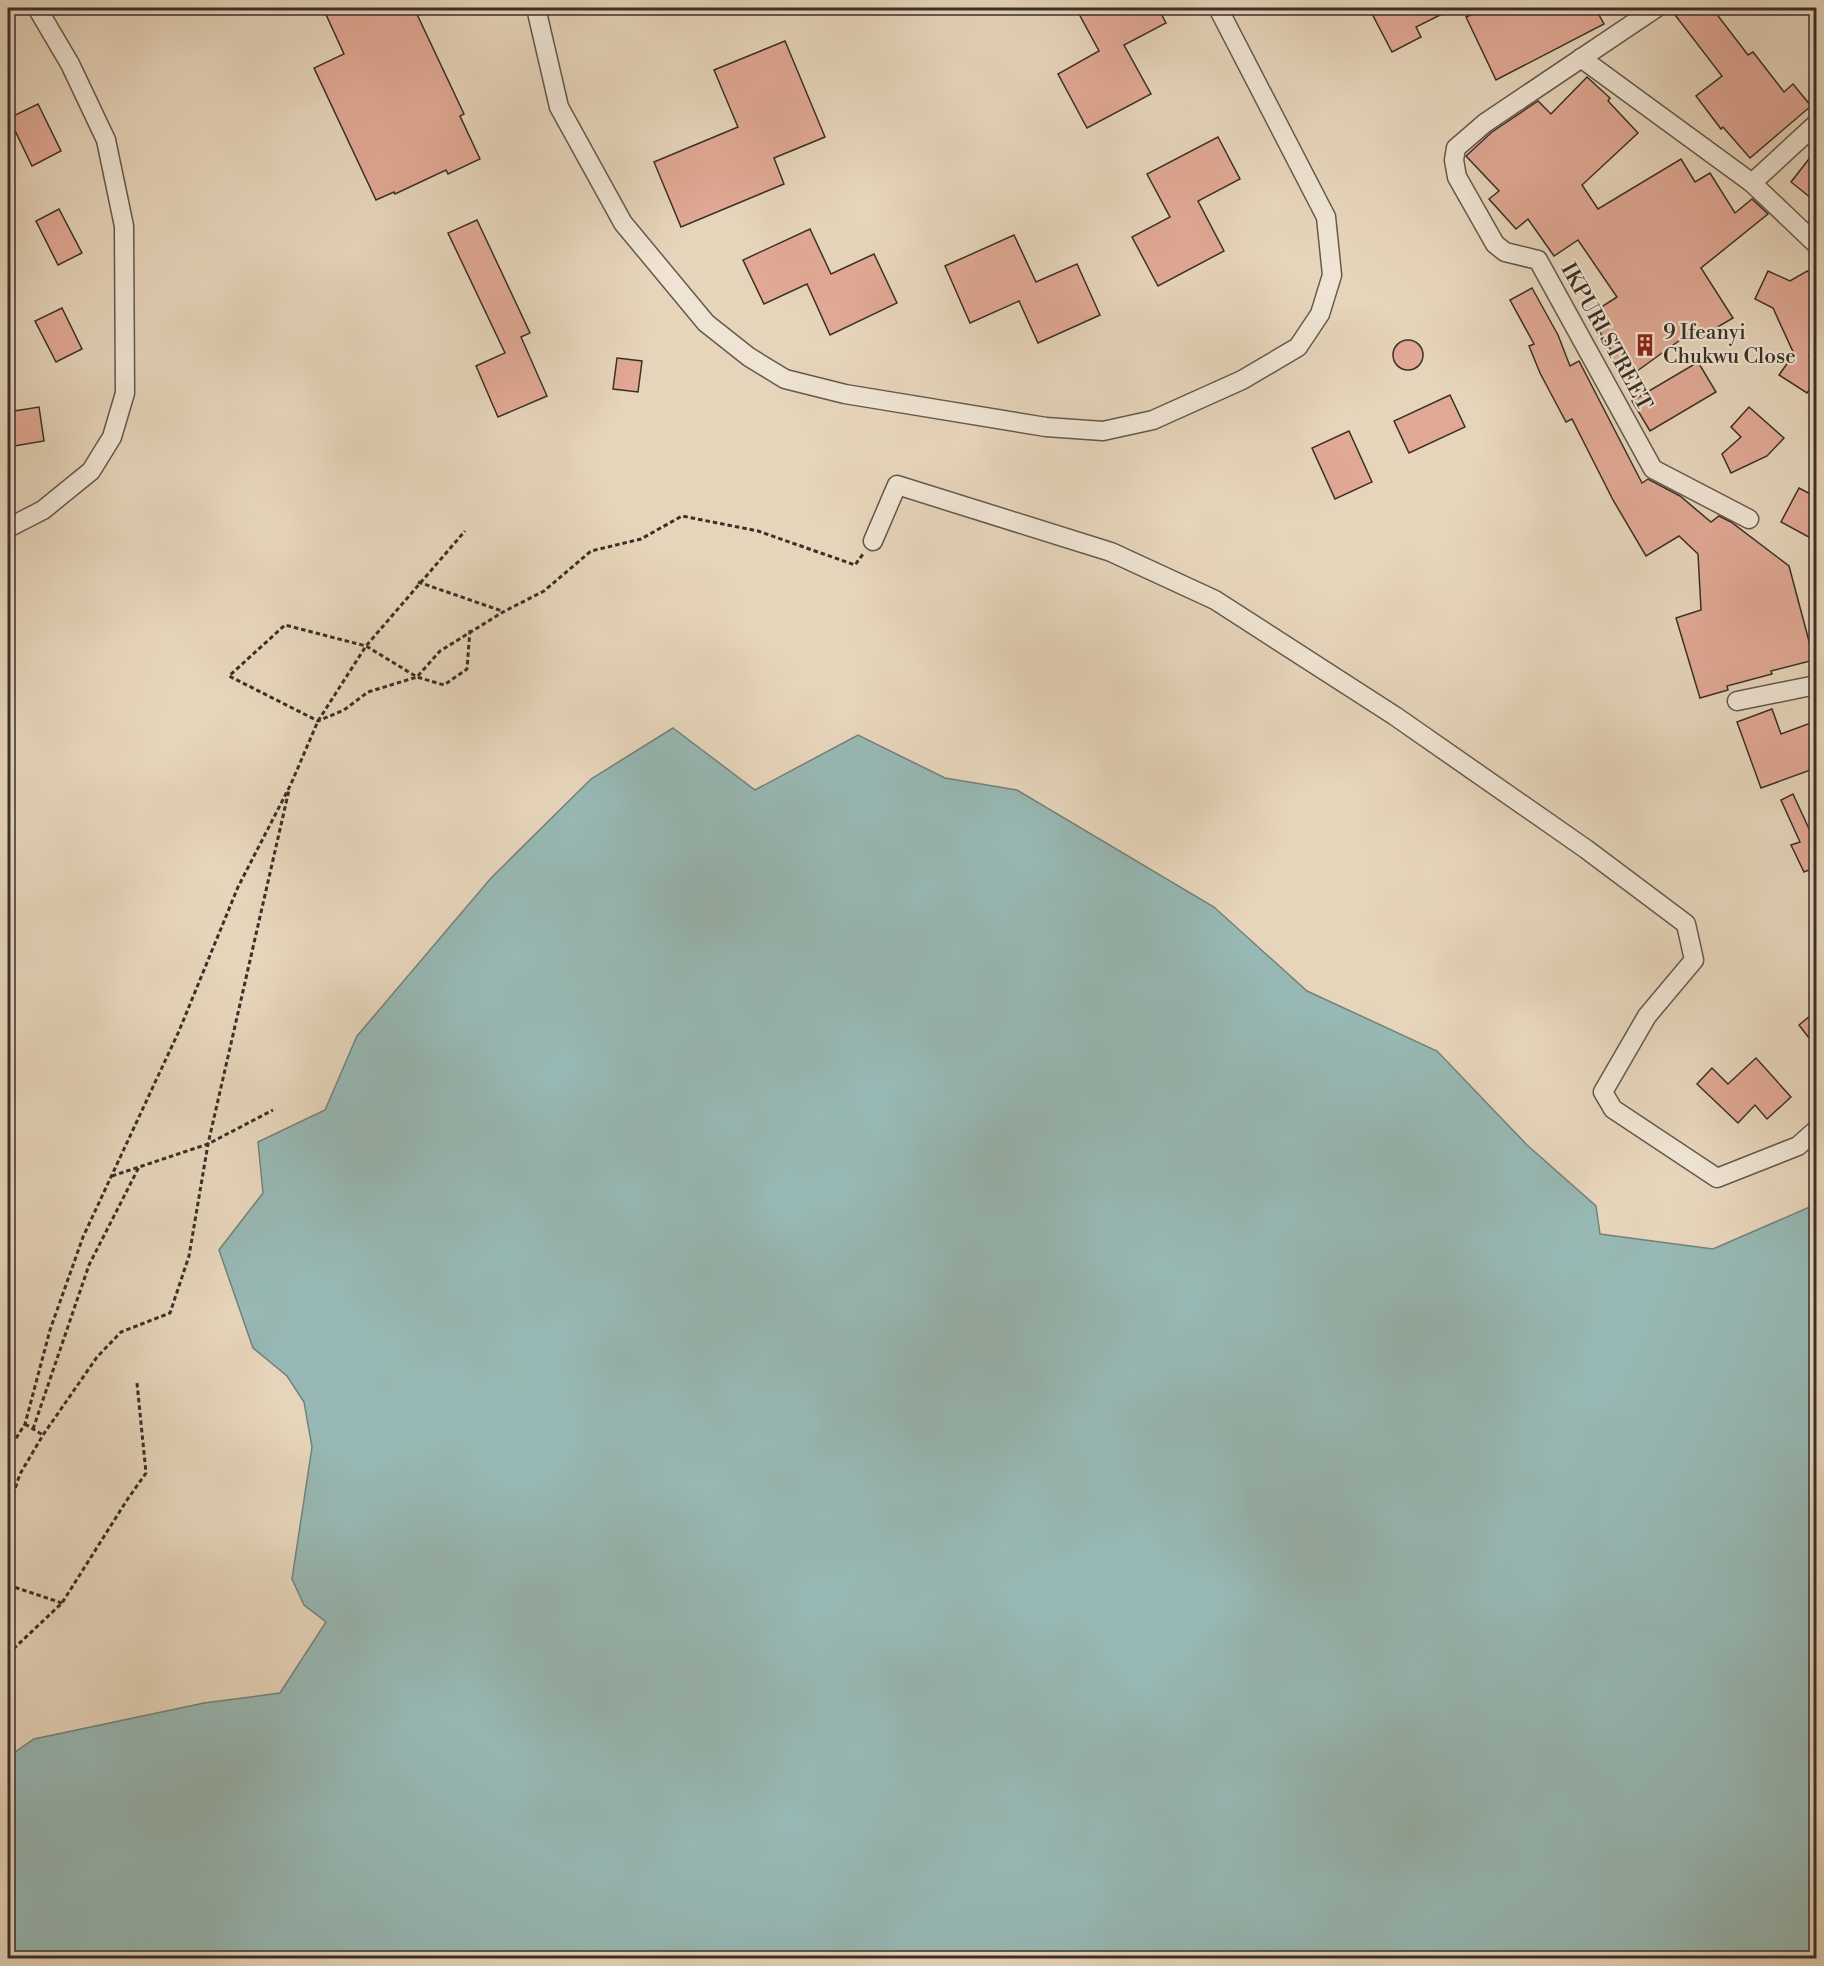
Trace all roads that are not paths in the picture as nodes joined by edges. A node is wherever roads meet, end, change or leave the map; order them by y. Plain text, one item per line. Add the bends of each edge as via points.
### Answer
1 (37, 8) edge
2 (536, 8) edge
3 (1218, 8) edge
4 (1656, 8) edge
5 (1581, 58) junction
6 (1816, 124) edge
7 (1752, 183) junction
8 (1816, 244) edge
9 (1749, 519) dead end
10 (8, 528) edge
11 (873, 541) road end
12 (1816, 685) edge
13 (1737, 700) dead end
14 (1816, 1130) edge

1 - 10 street via 70,64 106,140 124,226 124,393 112,437 91,471 43,510
2 - 3 street via 559,107 623,223 706,323 748,357 785,379 845,394 1046,427 1103,431 1153,420 1242,380 1298,347 1320,314 1332,275 1326,217
4 - 5 street, IKPURI STREET
5 - 7 street
5 - 9 street, IKPURI STREET via 1485,123 1456,148 1457,177 1495,244 1505,252 1538,260 1653,469
6 - 7 street
7 - 8 street
11 - 14 street via 897,485 1111,552 1215,600 1395,716 1686,924 1694,960 1647,1016 1603,1092 1613,1109 1718,1178 1798,1146
12 - 13 street

